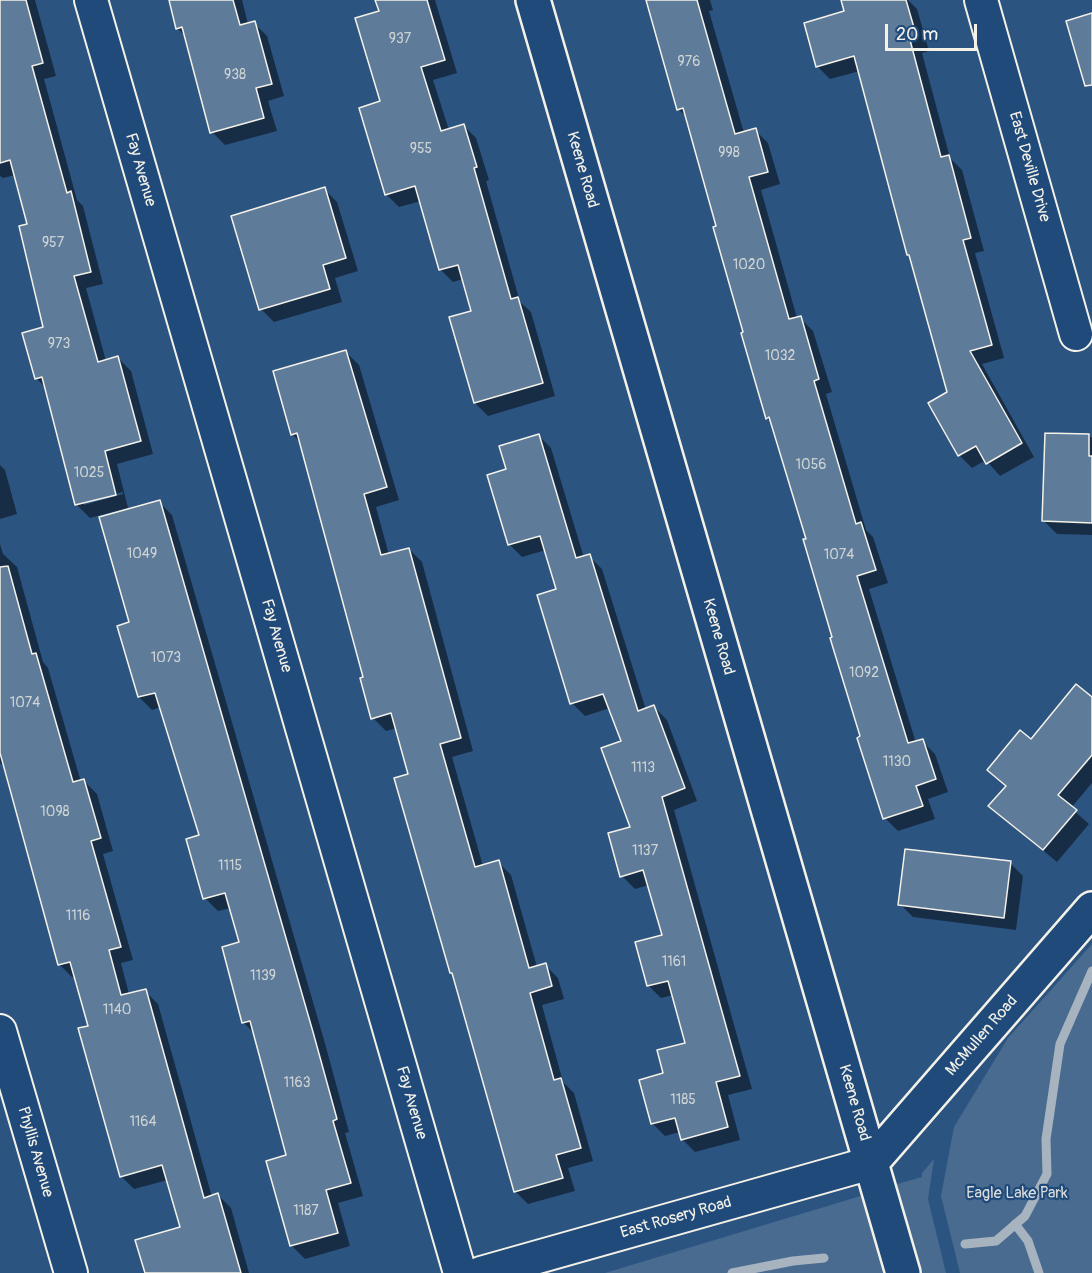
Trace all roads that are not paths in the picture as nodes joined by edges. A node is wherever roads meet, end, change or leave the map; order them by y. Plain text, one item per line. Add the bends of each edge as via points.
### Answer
1 (91, 0) edge
2 (533, 0) edge
3 (981, 0) edge
4 (1084, 325) edge
5 (1092, 909) edge
6 (0, 1031) edge
7 (871, 1163) junction
8 (71, 1273) edge
9 (460, 1273) edge
10 (481, 1273) edge
11 (903, 1273) edge

1 - 9 street, Fay Avenue
2 - 7 main road, Keene Road
3 - 4 street, East Deville Drive
5 - 7 main road, McMullen Road
6 - 8 street, Phyllis Avenue
7 - 10 street, East Rosery Road
7 - 11 main road, Keene Road

